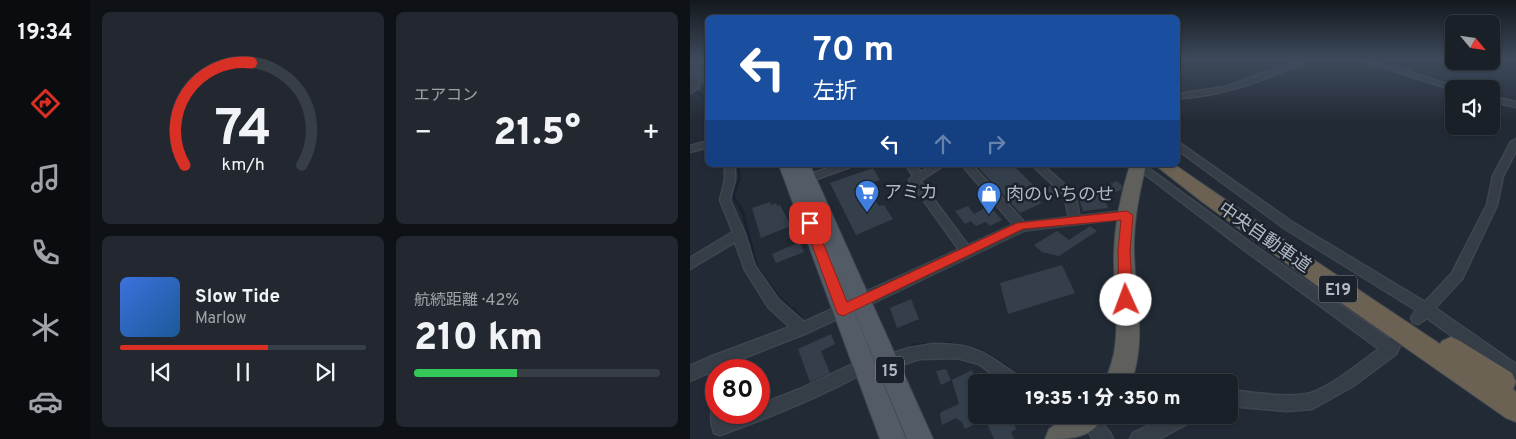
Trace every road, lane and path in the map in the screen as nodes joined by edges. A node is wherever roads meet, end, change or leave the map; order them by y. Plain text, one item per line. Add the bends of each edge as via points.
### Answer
1 (693, 80) edge
2 (1251, 80) edge
3 (1430, 80) edge
4 (1445, 85) edge
5 (690, 91) edge
6 (1180, 96) edge
7 (1500, 101) edge
8 (1516, 106) edge
9 (1516, 142) edge
10 (705, 145) edge
11 (1180, 147) edge
12 (690, 149) edge
13 (1180, 165) edge
14 (730, 167) edge
15 (790, 167) edge
16 (839, 167) edge
17 (912, 167) edge
18 (936, 167) edge
19 (969, 167) edge
20 (1039, 167) edge
21 (1138, 167) edge
22 (1141, 167) edge
23 (1167, 167) edge
24 (801, 176) edge
25 (919, 177) junction
26 (1127, 215) junction
27 (1074, 219) junction
28 (1021, 226) junction
29 (739, 234) junction
30 (966, 251) junction
31 (690, 264) edge
32 (851, 306) junction
33 (1423, 314) junction
34 (802, 329) junction
35 (739, 359) edge
36 (887, 362) junction
37 (855, 370) dead end
38 (705, 372) edge
39 (1516, 373) edge
40 (690, 374) edge
41 (1003, 374) edge
42 (1121, 374) edge
43 (1516, 391) edge
44 (1238, 399) edge
45 (1516, 408) edge
46 (770, 410) edge
47 (1088, 424) edge
48 (1171, 424) edge
49 (893, 439) edge
50 (920, 439) edge
51 (1059, 439) edge
52 (1139, 439) edge

1 - 5 street via 695,88
2 - 6 street
3 - 4 street
7 - 8 street
9 - 33 street via 1498,176 1492,205 1458,276
10 - 12 street
11 - 33 street via 1288,225
13 - 43 highway, 中央自動車道 / E19
14 - 29 street via 725,200
15 - 24 main road, 15
16 - 24 street
17 - 25 street
18 - 25 street
19 - 28 street
20 - 27 street via 1068,194
21 - 26 highway
22 - 44 street via 1247,246 1393,345 1348,381 1312,401 1286,403
23 - 45 highway, 中央自動車道 / E19 via 1242,222
24 - 32 main road, 15
25 - 30 street via 914,180
26 - 27 street
26 - 42 highway via 1124,251 1126,358
27 - 28 street
28 - 30 street
29 - 31 street
29 - 34 street via 749,267 774,304
30 - 32 street
32 - 34 street
32 - 36 main road, 15
32 - 49 main road, 15
33 - 39 street
34 - 35 street
36 - 41 street via 903,354 930,351 965,353 979,357
36 - 50 main road, 15
37 - 46 street
38 - 40 street
47 - 51 highway
48 - 52 street

